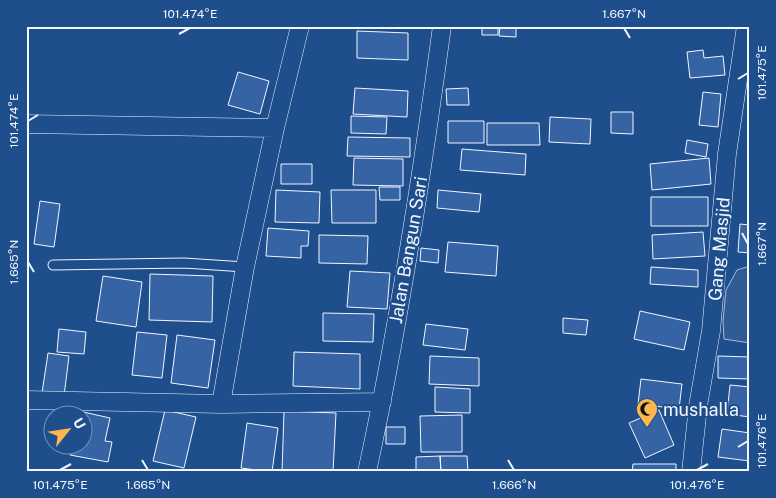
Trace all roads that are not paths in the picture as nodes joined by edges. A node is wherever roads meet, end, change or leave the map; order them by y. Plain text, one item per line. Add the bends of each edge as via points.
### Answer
1 (300, 26) edge
2 (442, 26) edge
3 (746, 26) edge
4 (26, 124) edge
5 (275, 128) junction
6 (54, 265) dead end
7 (245, 267) junction
8 (26, 400) edge
9 (382, 402) junction
10 (221, 404) junction
11 (367, 472) edge
12 (691, 472) edge

1 - 5 street
2 - 9 street, Jalan Bangun Sari via 428,131
3 - 12 street, Gang Masjid via 727,154 711,331
4 - 5 street
5 - 7 street
6 - 7 lane via 184,262
7 - 10 street
8 - 10 street
9 - 10 street
9 - 11 street, Jalan Bangun Sari

